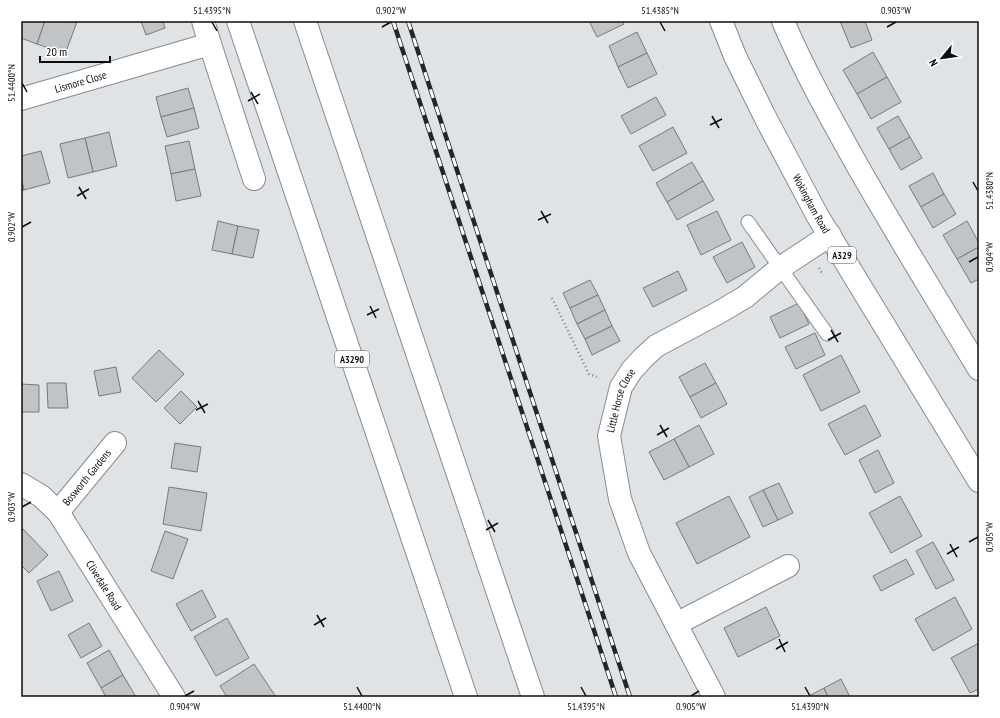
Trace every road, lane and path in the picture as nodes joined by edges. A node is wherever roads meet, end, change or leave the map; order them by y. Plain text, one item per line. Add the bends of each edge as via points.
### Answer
1 (203, 21) edge
2 (238, 21) edge
3 (305, 21) edge
4 (720, 21) edge
5 (783, 21) edge
6 (210, 44) junction
7 (21, 99) edge
8 (254, 179) dead end
9 (748, 222) dead end
10 (830, 235) junction
11 (780, 268) junction
12 (552, 298) dead end
13 (827, 334) dead end
14 (979, 369) edge
15 (621, 387) junction
16 (115, 443) dead end
17 (979, 481) edge
18 (21, 484) edge
19 (58, 512) junction
20 (788, 566) dead end
21 (676, 624) junction
22 (174, 697) edge
23 (466, 697) edge
24 (533, 697) edge
25 (714, 697) edge

1 - 6 main road
2 - 23 main road, A3290
3 - 24 main road
4 - 10 main road, Wokingham Road / A329 via 802,189
5 - 14 main road via 831,119 899,240
6 - 7 main road, Lismore Close
6 - 8 main road
9 - 11 lane
10 - 11 main road, Little Horse Close
10 - 17 main road, Wokingham Road / A329
11 - 13 lane
11 - 15 main road, Little Horse Close via 745,297 718,314 656,346 639,362
12 - 15 path via 589,374
15 - 21 main road, Little Horse Close via 609,436 620,499 639,553
16 - 19 main road, Bosworth Gardens
18 - 19 main road, Clivedale Road via 41,496
19 - 22 main road, Clivedale Road
20 - 21 main road
21 - 25 main road, Little Horse Close

